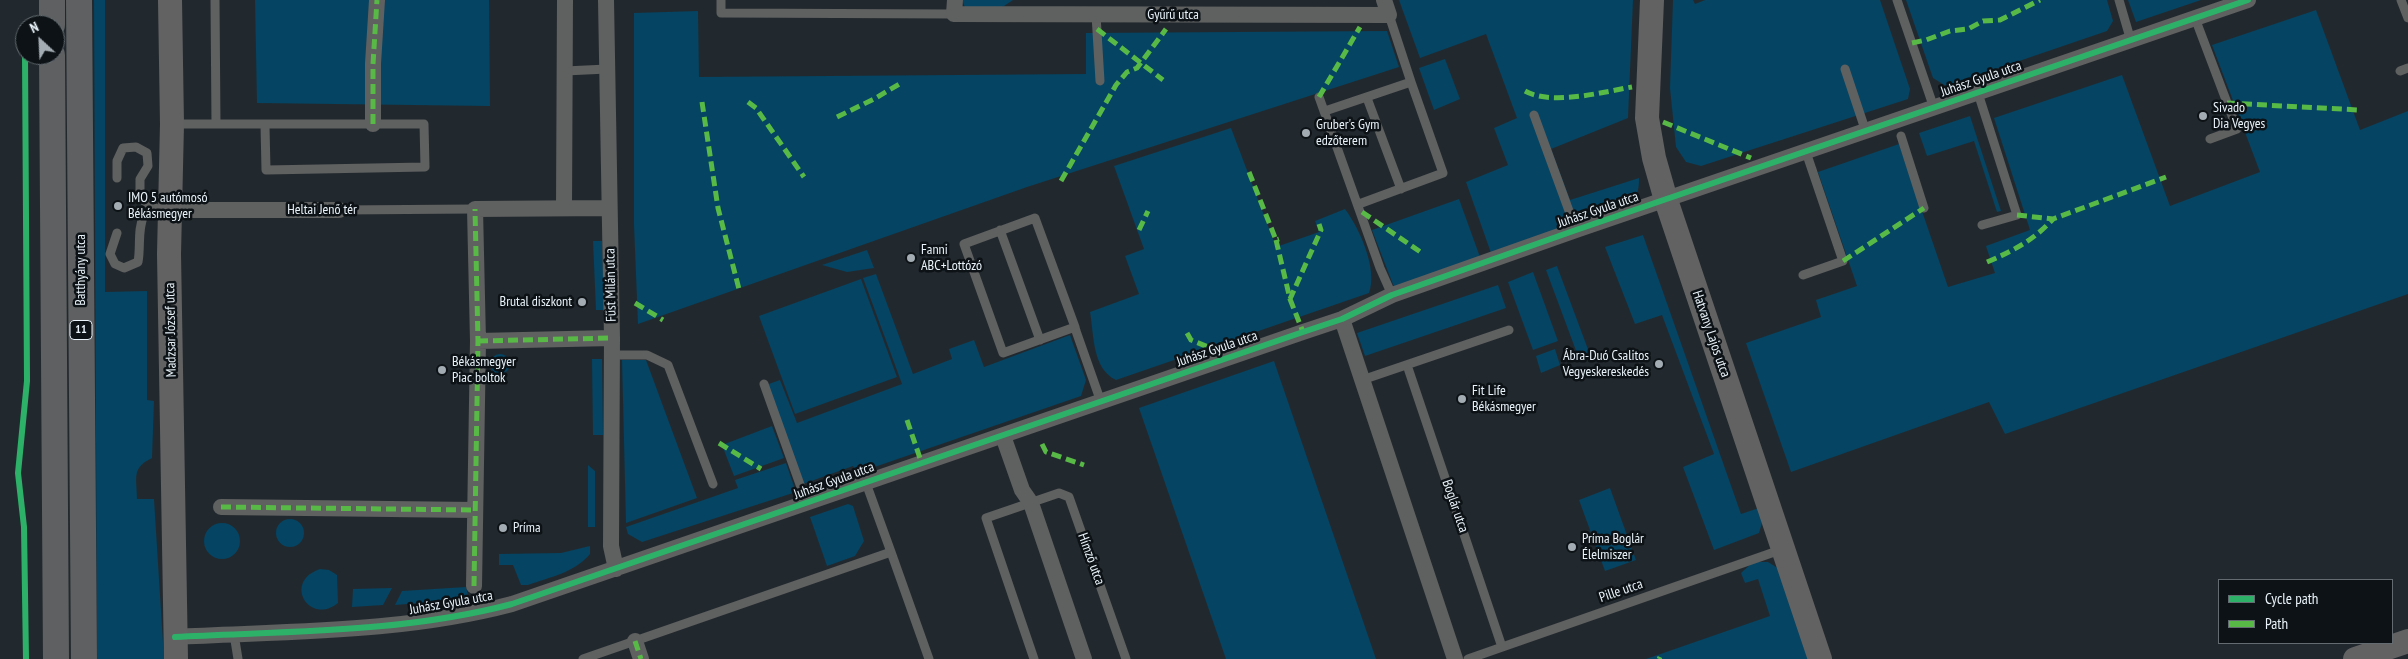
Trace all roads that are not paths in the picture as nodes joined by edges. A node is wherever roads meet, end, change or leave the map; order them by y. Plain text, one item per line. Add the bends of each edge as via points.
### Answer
1 (52, 0) edge
2 (79, 0) edge
3 (170, 0) edge
4 (214, 0) edge
5 (377, 0) edge
6 (565, 0) edge
7 (606, 0) edge
8 (721, 0) edge
9 (1652, 0) edge
10 (1896, 0) edge
11 (2119, 0) edge
12 (2248, 0) edge
13 (2401, 0) edge
14 (955, 7) edge
15 (1386, 8) edge
16 (52, 15) edge
17 (1096, 15) junction
18 (2195, 18) junction
19 (2408, 18) edge
20 (2131, 41) junction
21 (52, 65) edge
22 (607, 68) junction
23 (1845, 69) dead end
24 (565, 71) junction
25 (1100, 82) dead end
26 (1411, 82) junction
27 (1978, 93) junction
28 (1319, 97) dead end
29 (1367, 98) junction
30 (1934, 108) junction
31 (1325, 111) junction
32 (1534, 115) dead end
33 (172, 124) junction
34 (216, 124) junction
35 (373, 124) junction
36 (265, 126) junction
37 (1866, 132) junction
38 (1901, 136) dead end
39 (2210, 139) dead end
40 (1806, 152) junction
41 (117, 178) dead end
42 (1400, 189) junction
43 (1666, 200) junction
44 (1359, 204) junction
45 (564, 207) junction
46 (609, 208) junction
47 (1924, 208) dead end
48 (476, 209) junction
49 (163, 210) junction
50 (339, 210) joint
51 (1982, 226) dead end
52 (1000, 230) junction
53 (1576, 230) junction
54 (117, 233) dead end
55 (1803, 275) dead end
56 (1392, 295) junction
57 (1342, 319) junction
58 (1075, 327) junction
59 (1509, 330) dead end
60 (612, 338) junction
61 (1040, 340) junction
62 (478, 341) junction
63 (612, 355) junction
64 (1408, 365) junction
65 (1362, 380) junction
66 (764, 384) dead end
67 (1101, 402) junction
68 (1003, 436) junction
69 (866, 483) junction
70 (712, 484) dead end
71 (1031, 503) junction
72 (807, 504) junction
73 (221, 507) dead end
74 (475, 510) junction
75 (1783, 549) junction
76 (891, 552) junction
77 (616, 569) junction
78 (474, 586) dead end
79 (234, 634) junction
80 (635, 641) junction
81 (2408, 641) edge
82 (1502, 647) junction
83 (176, 648) edge
84 (56, 659) edge
85 (84, 659) edge
86 (238, 659) edge
87 (583, 659) edge
88 (641, 659) edge
89 (929, 659) edge
90 (1034, 659) edge
91 (1084, 659) edge
92 (1126, 659) edge
93 (1455, 659) edge
94 (1468, 659) edge
95 (1820, 659) edge
96 (2355, 659) edge

1 - 16 main road
2 - 85 main road, Batthyány utca / 11
3 - 33 street, Madzsar József utca
4 - 34 lane
5 - 35 street
6 - 24 street
7 - 22 street, Füst Milán utca
8 - 14 lane via 721,13
9 - 43 street, Hatvany Lajos utca via 1648,118 1654,158
10 - 30 lane, Juhász Gyula utca
11 - 20 lane
12 - 18 street, Juhász Gyula utca
13 - 19 lane
14 - 17 street, Gyűrű utca
15 - 17 street, Gyűrű utca
15 - 26 lane
17 - 25 lane
18 - 20 street, Juhász Gyula utca
18 - 39 lane via 2236,129
20 - 27 street, Juhász Gyula utca
21 - 84 main road, Batthyány utca / 11
22 - 24 lane
22 - 46 street, Füst Milán utca
23 - 37 lane
24 - 45 street
26 - 29 lane
26 - 42 lane via 1443,173
27 - 30 street, Juhász Gyula utca
27 - 51 lane via 2017,215
28 - 31 lane
29 - 31 lane
29 - 42 lane
30 - 37 street, Juhász Gyula utca
31 - 44 lane
32 - 53 lane, Juhász Gyula utca
33 - 34 lane
33 - 49 street, Madzsar József utca
34 - 36 lane
35 - 36 lane
35 - 36 lane via 424,124 425,167 266,170
37 - 40 street, Juhász Gyula utca
38 - 47 lane
40 - 43 street, Juhász Gyula utca
40 - 55 lane via 1843,260
41 - 49 lane via 117,161 124,148 136,147 147,153 148,166 140,179 140,192 144,202
42 - 44 lane
43 - 53 street, Juhász Gyula utca
43 - 75 street, Hatvany Lajos utca
44 - 56 lane
45 - 46 street, Heltai Jenő tér
45 - 48 street, Heltai Jenő tér
46 - 60 street, Füst Milán utca
48 - 50 lane, Heltai Jenő tér
48 - 62 street
49 - 50 street, Heltai Jenő tér
49 - 54 lane via 144,215 139,227 141,245 138,262 124,268 115,264 110,254
49 - 83 street, Madzsar József utca
52 - 58 lane via 1035,218
52 - 61 lane
52 - 61 lane via 964,244 1003,353
53 - 56 street, Juhász Gyula utca
56 - 57 street, Juhász Gyula utca
57 - 65 street
57 - 67 street, Juhász Gyula utca
58 - 61 lane
58 - 67 lane
59 - 64 lane
60 - 62 street
60 - 63 street, Füst Milán utca
62 - 74 street
63 - 70 lane via 647,355 668,364
63 - 77 street, Füst Milán utca via 610,546
64 - 65 lane
64 - 82 lane, Boglár utca
65 - 93 street
66 - 72 lane
67 - 68 street, Juhász Gyula utca
68 - 69 street, Juhász Gyula utca
68 - 71 street via 1022,490
69 - 72 street, Juhász Gyula utca
69 - 76 lane
71 - 90 lane, Hímző utca via 986,518
71 - 91 street
71 - 92 lane, Hímző utca via 1059,493 1069,497
72 - 77 street, Juhász Gyula utca
73 - 74 street
74 - 78 street
75 - 82 lane, Pille utca
75 - 95 street, Hatvany Lajos utca
76 - 80 lane
76 - 89 lane
77 - 79 street, Juhász Gyula utca via 512,604 421,623
79 - 83 street, Juhász Gyula utca
79 - 86 lane
80 - 87 lane
80 - 88 street
81 - 96 street
82 - 94 lane, Pille utca

